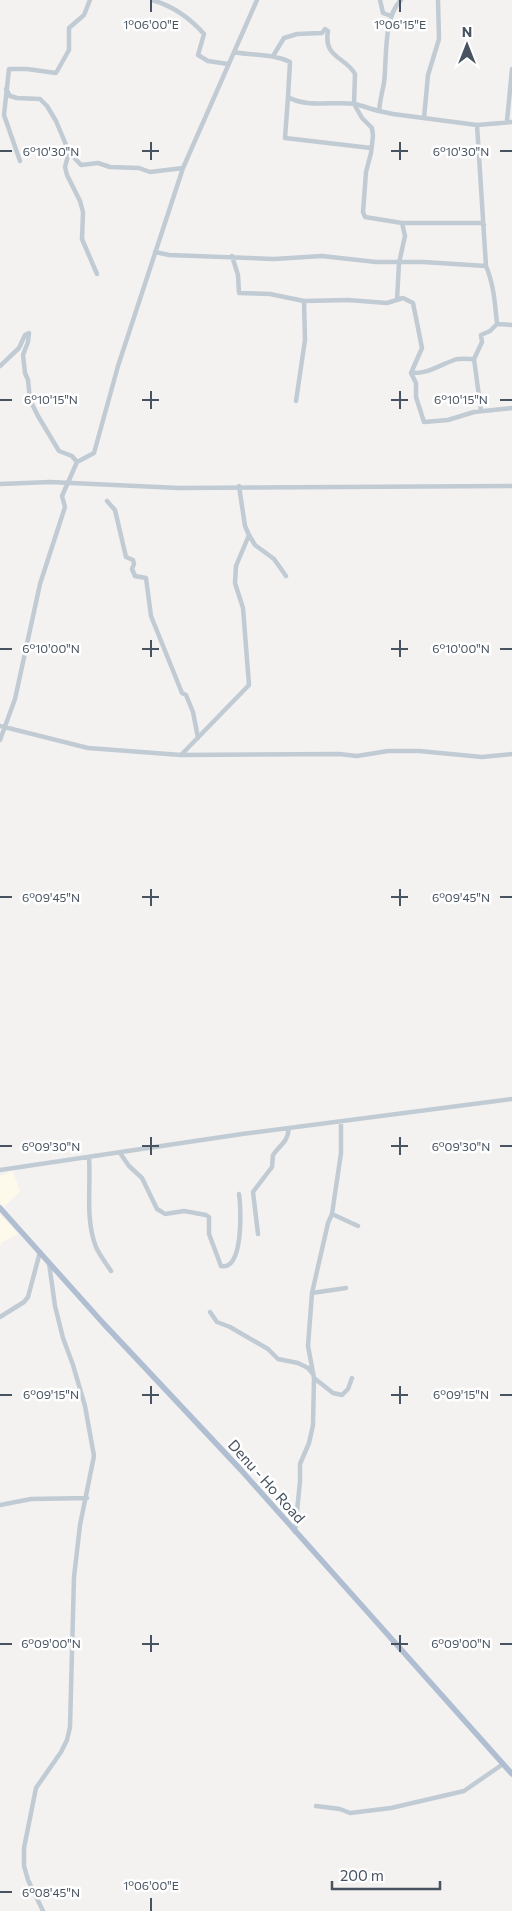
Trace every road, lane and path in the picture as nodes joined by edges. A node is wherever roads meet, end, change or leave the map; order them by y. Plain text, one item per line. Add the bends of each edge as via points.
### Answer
1 (90, 0) edge
2 (152, 0) edge
3 (257, 0) edge
4 (380, 0) edge
5 (401, 0) edge
6 (438, 0) edge
7 (391, 16) junction
8 (234, 52) junction
9 (274, 56) junction
10 (228, 64) junction
11 (512, 72) edge
12 (6, 88) junction
13 (288, 97) junction
14 (354, 104) junction
15 (379, 110) junction
16 (424, 118) junction
17 (510, 121) edge
18 (477, 125) junction
19 (371, 148) junction
20 (69, 152) junction
21 (20, 161) dead end
22 (183, 168) junction
23 (402, 223) junction
24 (484, 225) junction
25 (155, 252) junction
26 (232, 256) junction
27 (400, 262) junction
28 (486, 266) junction
29 (97, 274) dead end
30 (397, 300) junction
31 (304, 301) junction
32 (497, 324) junction
33 (512, 325) edge
34 (474, 359) junction
35 (0, 366) edge
36 (411, 373) junction
37 (296, 401) dead end
38 (512, 408) edge
39 (481, 411) junction
40 (77, 462) junction
41 (67, 483) junction
42 (0, 484) edge
43 (239, 486) junction
44 (512, 486) edge
45 (107, 501) dead end
46 (249, 535) junction
47 (286, 576) dead end
48 (2, 727) edge
49 (198, 738) junction
50 (0, 740) edge
51 (512, 754) edge
52 (181, 755) junction
53 (512, 1099) edge
54 (341, 1122) junction
55 (289, 1128) junction
56 (120, 1153) junction
57 (89, 1157) junction
58 (0, 1170) edge
59 (239, 1194) dead end
60 (0, 1208) edge
61 (332, 1214) junction
62 (358, 1226) dead end
63 (258, 1234) dead end
64 (40, 1252) junction
65 (49, 1263) junction
66 (111, 1271) dead end
67 (346, 1288) dead end
68 (312, 1293) junction
69 (210, 1312) dead end
70 (0, 1317) edge
71 (314, 1376) junction
72 (352, 1378) dead end
73 (87, 1498) junction
74 (0, 1504) edge
75 (295, 1532) junction
76 (503, 1764) junction
77 (512, 1774) edge
78 (316, 1806) dead end
79 (43, 1911) edge

1 - 12 street via 84,14 69,28 70,50 56,73 9,69
2 - 10 street via 183,14 204,34 198,55 208,61
3 - 8 street
4 - 7 street via 383,13
5 - 7 street
6 - 16 street via 438,38 428,75
7 - 15 street
8 - 9 street
8 - 10 street
9 - 13 street via 290,62
9 - 14 street via 284,38 322,33 325,28 328,30 326,41 335,56 353,70
10 - 22 street
11 - 17 street
12 - 20 street via 10,96 40,99 47,106
12 - 21 street via 4,115
13 - 14 street via 311,103
13 - 19 street via 285,138
14 - 15 street
14 - 19 street via 372,128
15 - 16 street
16 - 18 street
17 - 18 street
18 - 24 street
19 - 23 street via 366,172 365,217
20 - 22 street via 81,165 98,163 150,172
20 - 29 street via 67,175 80,201 82,239
22 - 25 street
23 - 24 street
23 - 27 street via 404,236
24 - 28 street
25 - 26 street
25 - 40 street via 94,453
26 - 27 street via 274,259 322,256
26 - 31 street via 238,275 238,293 270,294
27 - 28 street
27 - 30 street
28 - 32 street
30 - 31 street via 387,304 348,300
30 - 36 street via 403,298 413,304 422,348
31 - 37 street via 305,340
32 - 33 street
32 - 34 street via 481,335 482,342
34 - 36 street via 454,360 421,374
34 - 39 street
35 - 40 street via 29,333 24,355 30,400 59,451 72,456
36 - 39 street via 424,422 448,420
38 - 39 street
40 - 41 street
41 - 42 street
41 - 43 street via 179,488
41 - 48 street via 62,496 65,507 40,584 15,699
43 - 44 street
43 - 46 street
45 - 49 street via 114,510 126,558 133,560 135,576 146,578 151,616 178,684 193,712
46 - 47 street
46 - 49 street via 236,566 235,583 242,608 249,685
48 - 50 street
48 - 52 street via 88,748
49 - 52 street
51 - 52 street via 482,757 388,751 357,756
53 - 54 street
54 - 55 street
54 - 61 street via 340,1168
55 - 56 street
55 - 63 street via 285,1143 273,1155 272,1168 253,1192
56 - 57 street
56 - 59 street via 142,1178 157,1209 165,1214 184,1211 209,1217 209,1234 217,1258 224,1267 232,1262 240,1242
57 - 58 street
57 - 66 street via 89,1210 94,1241
60 - 64 main road, Denu - Ho Road
61 - 62 street
61 - 68 street
64 - 65 main road, Denu - Ho Road
64 - 70 street via 28,1297
65 - 73 street via 54,1306 85,1406 92,1443 94,1456
65 - 75 main road, Denu - Ho Road
67 - 68 street
68 - 71 street via 308,1346
69 - 71 street via 217,1322 268,1349 278,1359 308,1368
71 - 72 street via 333,1392 342,1395
71 - 75 street via 313,1425 300,1464
73 - 74 street via 31,1499
73 - 79 street via 80,1525 74,1577 70,1727 61,1752 36,1788 24,1848 28,1880
75 - 76 main road, Denu - Ho Road
76 - 77 main road, Denu - Ho Road
76 - 78 street via 464,1791 391,1808 350,1813

